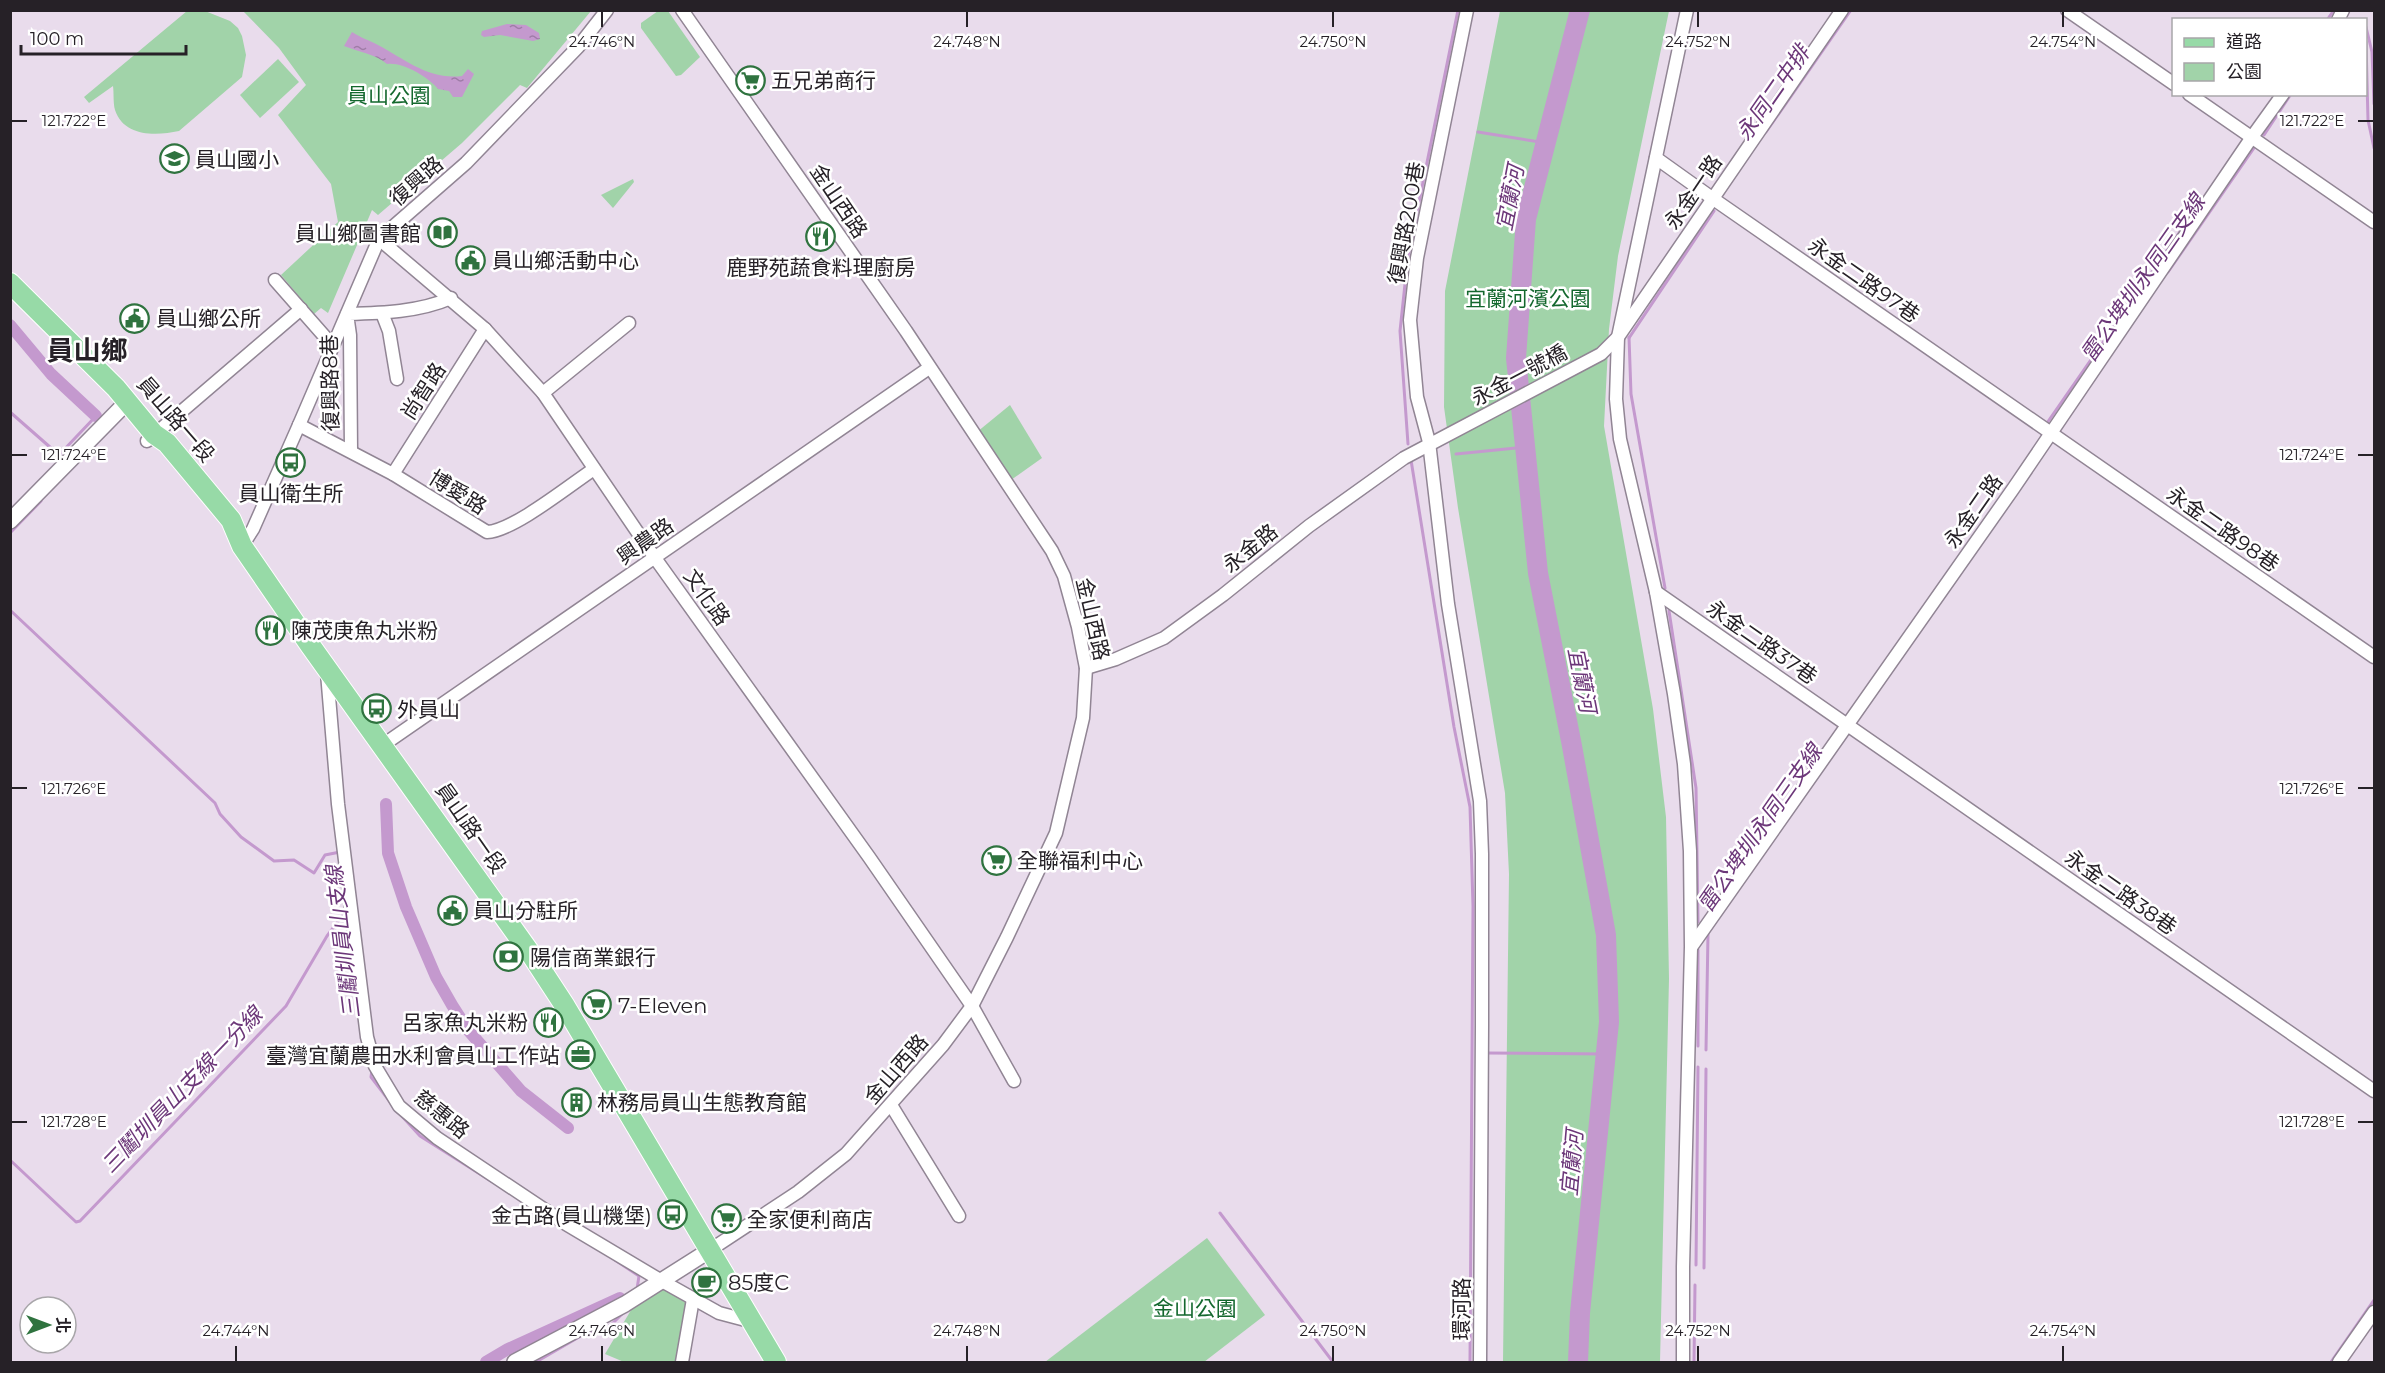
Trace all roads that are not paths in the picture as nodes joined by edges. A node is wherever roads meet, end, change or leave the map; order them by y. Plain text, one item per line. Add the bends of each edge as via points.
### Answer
1 (607, 10) edge
2 (682, 10) edge
3 (1467, 10) edge
4 (1687, 10) edge
5 (1842, 10) edge
6 (2067, 10) edge
7 (2172, 83) edge
8 (2192, 96) edge
9 (2282, 96) edge
10 (2252, 138) junction
11 (1656, 158) junction
12 (1712, 198) junction
13 (2374, 222) edge
14 (379, 239) junction
15 (275, 280) dead end
16 (10, 283) edge
17 (451, 298) junction
18 (10, 300) edge
19 (301, 309) junction
20 (382, 313) junction
21 (347, 314) junction
22 (628, 323) dead end
23 (485, 329) junction
24 (1618, 337) junction
25 (333, 346) junction
26 (1601, 354) joint
27 (929, 368) junction
28 (397, 379) dead end
29 (543, 393) junction
30 (123, 405) junction
31 (299, 425) junction
32 (2050, 433) junction
33 (150, 437) junction
34 (1430, 442) junction
35 (351, 452) junction
36 (594, 469) junction
37 (393, 474) junction
38 (10, 521) edge
39 (242, 546) junction
40 (655, 558) junction
41 (1656, 592) junction
42 (2374, 657) edge
43 (327, 668) junction
44 (1086, 668) junction
45 (1846, 724) junction
46 (383, 745) junction
47 (1691, 947) junction
48 (972, 1006) junction
49 (1014, 1081) dead end
50 (2374, 1091) edge
51 (891, 1105) junction
52 (959, 1216) dead end
53 (710, 1250) junction
54 (1481, 1257) joint
55 (660, 1280) junction
56 (693, 1299) junction
57 (2374, 1312) edge
58 (753, 1322) junction
59 (514, 1362) edge
60 (682, 1362) edge
61 (776, 1362) edge
62 (1480, 1362) edge
63 (1683, 1362) edge
64 (2339, 1362) edge

1 - 14 street, 復興路 via 578,47 466,163
2 - 27 street, 金山西路
3 - 34 street, 復興路200巷 via 1417,258 1410,320 1417,397
4 - 11 street
5 - 12 street, 永金一路
6 - 7 street
8 - 10 street
9 - 10 street, 永金二路
10 - 13 street
10 - 32 street, 永金二路
11 - 12 street, 永金二路97巷
11 - 24 street
12 - 24 street, 永金一路
12 - 32 street, 永金二路97巷
14 - 17 street, 文化路
14 - 21 street, 復興路
15 - 19 street
16 - 30 main road, 員山路一段
17 - 20 street
17 - 23 street, 文化路
18 - 30 main road, 員山路一段
19 - 25 street
19 - 33 street
20 - 21 street
20 - 28 street
21 - 25 street, 復興路
21 - 35 street, 復興路8巷
22 - 29 street
23 - 29 street, 文化路
23 - 37 street, 尚智路
24 - 26 street, 永金一路
24 - 41 street via 1616,399 1620,439
25 - 31 street, 復興路
26 - 34 street, 永金一號橋
27 - 40 street, 興農路
27 - 44 street, 金山西路 via 1052,551 1064,576
29 - 36 street, 文化路
30 - 33 main road, 員山路一段
30 - 38 street
31 - 35 street, 博愛路
31 - 39 street, 復興路
32 - 42 street, 永金二路98巷
32 - 45 street, 永金二路
33 - 39 main road, 員山路一段 via 167,443 231,520
34 - 44 street, 永金路 via 1328,512 1164,638
34 - 54 street, 復興路200巷 via 1448,604 1480,801
35 - 37 street, 博愛路
36 - 37 street, 博愛路 via 496,532 487,532
36 - 40 street, 文化路
39 - 43 main road, 員山路一段
40 - 46 street, 興農路
40 - 48 street, 文化路
41 - 45 street, 永金二路37巷
41 - 47 street via 1684,764
43 - 46 main road, 員山路一段
43 - 55 street, 慈惠路 via 348,888 367,1037 375,1066 399,1106 437,1138 566,1224
44 - 48 street, 金山西路 via 1083,718 1056,833
45 - 47 street, 永金二路
45 - 50 street, 永金二路38巷
46 - 53 main road, 員山路一段 via 565,1006
47 - 63 street
48 - 49 street, 文化路
48 - 51 street, 金山西路
51 - 52 street
51 - 53 street, 金山西路 via 846,1154 798,1192
53 - 55 street
53 - 58 main road, 員山路一段
54 - 62 street, 環河路
55 - 56 street, 慈惠路
55 - 59 street via 625,1304
56 - 58 street, 慈惠路 via 719,1313
56 - 60 street
57 - 64 street
58 - 61 main road, 員山路一段

